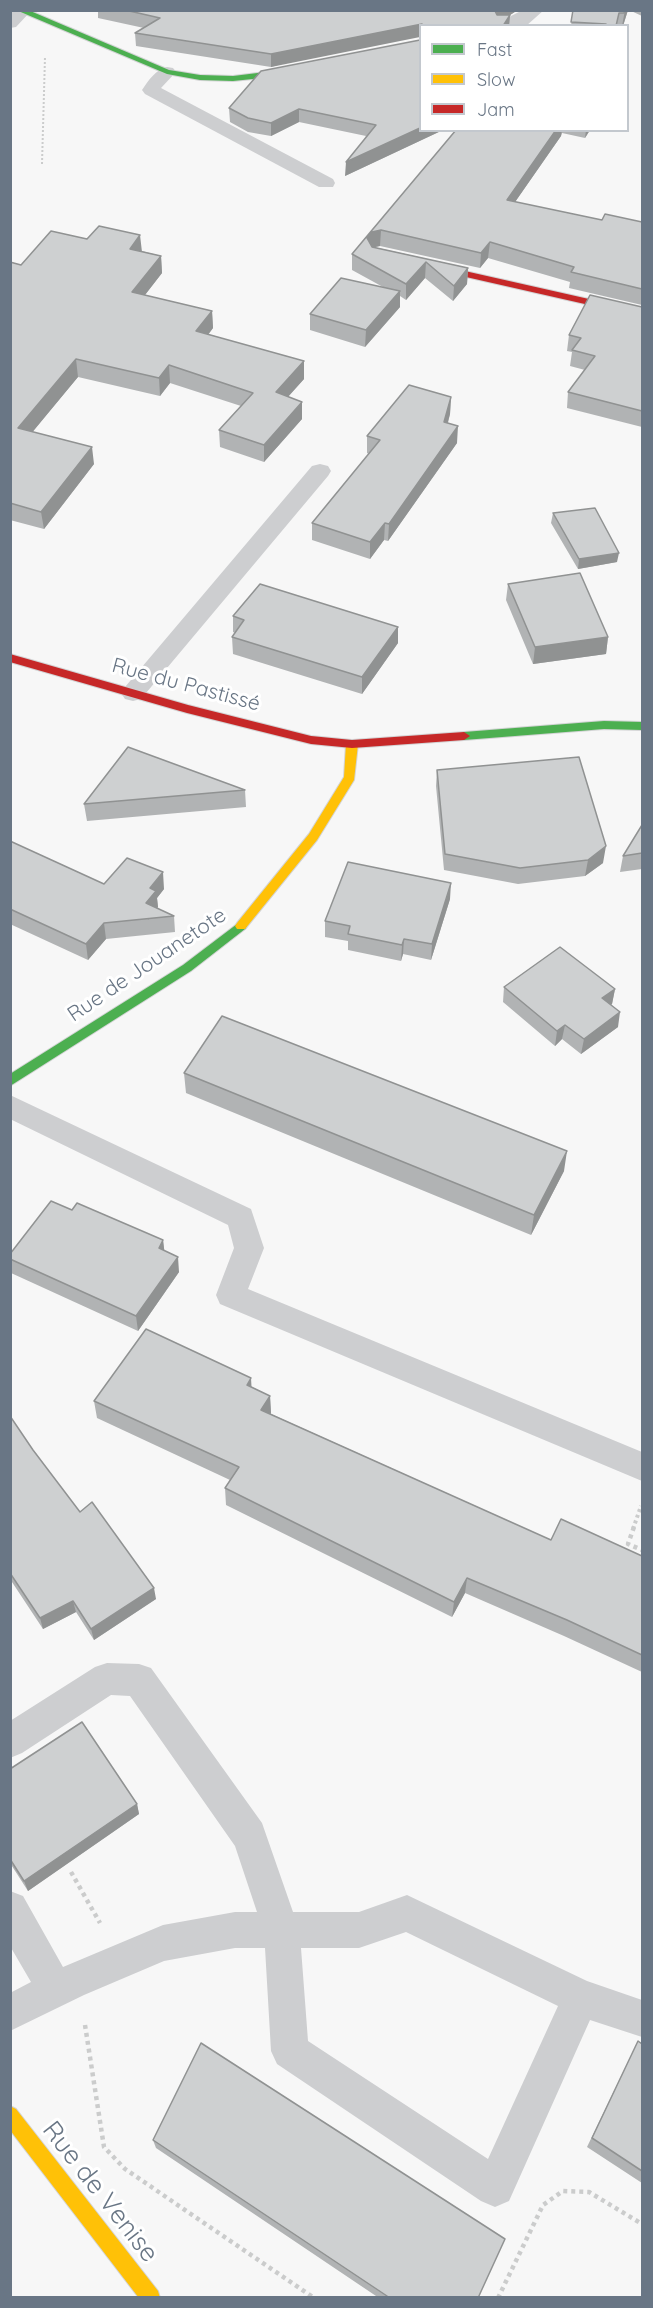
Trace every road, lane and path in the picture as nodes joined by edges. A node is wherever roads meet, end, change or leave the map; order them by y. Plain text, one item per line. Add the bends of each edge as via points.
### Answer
1 (535, 10) edge
2 (18, 15) edge
3 (512, 24) edge
4 (45, 51) dead end
5 (309, 68) edge
6 (167, 72) junction
7 (42, 164) dead end
8 (326, 183) dead end
9 (414, 262) edge
10 (642, 314) edge
11 (320, 471) dead end
12 (10, 658) edge
13 (133, 693) junction
14 (642, 726) edge
15 (351, 744) junction
16 (10, 1081) edge
17 (10, 1106) edge
18 (642, 1467) edge
19 (642, 1502) edge
20 (642, 1550) edge
21 (10, 1741) edge
22 (71, 1872) edge
23 (10, 1910) edge
24 (282, 1931) junction
25 (122, 1961) junction
26 (67, 1985) junction
27 (581, 1998) junction
28 (10, 2013) edge
29 (642, 2018) edge
30 (10, 2115) edge
31 (642, 2224) edge
32 (151, 2298) edge
33 (314, 2298) edge
34 (498, 2298) edge

1 - 3 street
2 - 6 street
4 - 7 path
5 - 6 street via 220,80
6 - 8 lane via 152,90
9 - 10 street
11 - 13 lane
12 - 13 street, Rue du Pastissé
13 - 15 street, Rue du Pastissé via 311,740
14 - 15 street via 604,725
15 - 16 street, Rue de Jouanetote via 350,777 312,837 244,924 187,968
17 - 18 lane via 241,1218 249,1248 231,1295
19 - 20 path via 628,1544
21 - 24 lane via 107,1679 139,1680 249,1836
22 - 25 path
23 - 26 lane
24 - 25 lane via 235,1930 194,1937 163,1943
24 - 27 lane via 359,1930 407,1913
24 - 27 lane via 290,2051 495,2187
25 - 26 lane
26 - 28 lane
26 - 33 path via 104,2147 125,2169
27 - 29 lane
30 - 32 street, Rue de Venise
31 - 34 path via 588,2192 563,2191 543,2205

